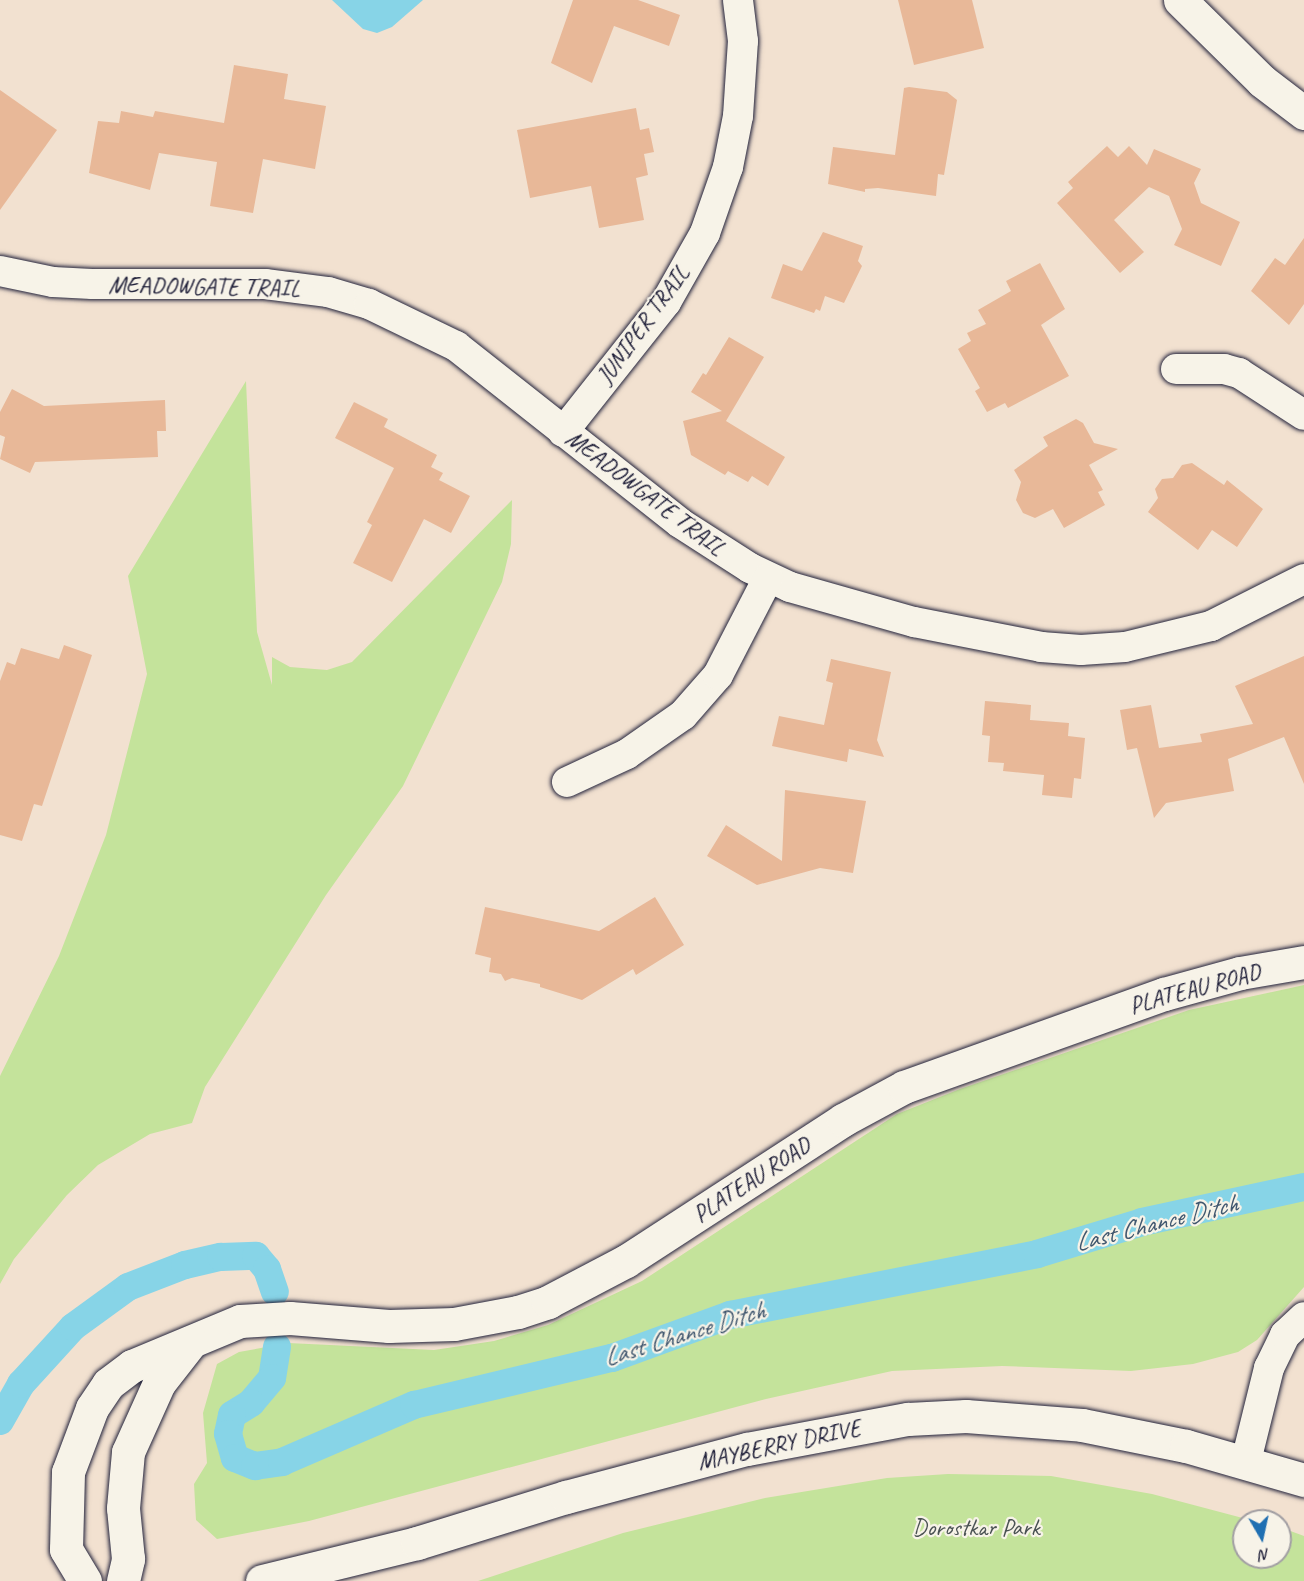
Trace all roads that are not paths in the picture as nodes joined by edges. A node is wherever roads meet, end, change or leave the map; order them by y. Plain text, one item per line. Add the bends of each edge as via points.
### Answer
1 (738, 0) edge
2 (1180, 0) edge
3 (1304, 113) edge
4 (0, 271) edge
5 (1176, 369) dead end
6 (1304, 415) edge
7 (563, 432) junction
8 (768, 579) junction
9 (1304, 579) edge
10 (567, 782) dead end
11 (1304, 962) edge
12 (1304, 1317) edge
13 (194, 1338) junction
14 (1246, 1461) junction
15 (1304, 1480) edge
16 (85, 1581) edge
17 (123, 1581) edge
18 (262, 1581) edge

1 - 7 street, JUNIPER TRAIL via 742,41 738,116 728,167 705,233 666,302
2 - 3 street via 1255,75
4 - 7 street, MEADOWGATE TRAIL via 92,285 275,285 328,292 369,304 456,346
5 - 6 street via 1224,369 1239,373
7 - 8 street, MEADOWGATE TRAIL via 680,523
8 - 9 street, MEADOWGATE TRAIL via 836,602 978,637 1081,650 1168,639 1211,626
8 - 10 street via 718,675 683,715 627,754
11 - 13 street, PLATEAU ROAD via 1240,973 1164,994 904,1087 843,1120 616,1267 518,1312 420,1326 263,1319 218,1327
12 - 14 street via 1285,1335 1273,1359
13 - 16 street, PLATEAU ROAD via 132,1366 108,1384 78,1440 68,1472 66,1549
13 - 17 street, PLATEAU ROAD via 159,1383 128,1452 123,1508 128,1559
14 - 15 street, MAYBERRY DRIVE
14 - 18 street, MAYBERRY DRIVE via 1082,1425 966,1416 908,1419 850,1427 737,1452 566,1497 417,1543

